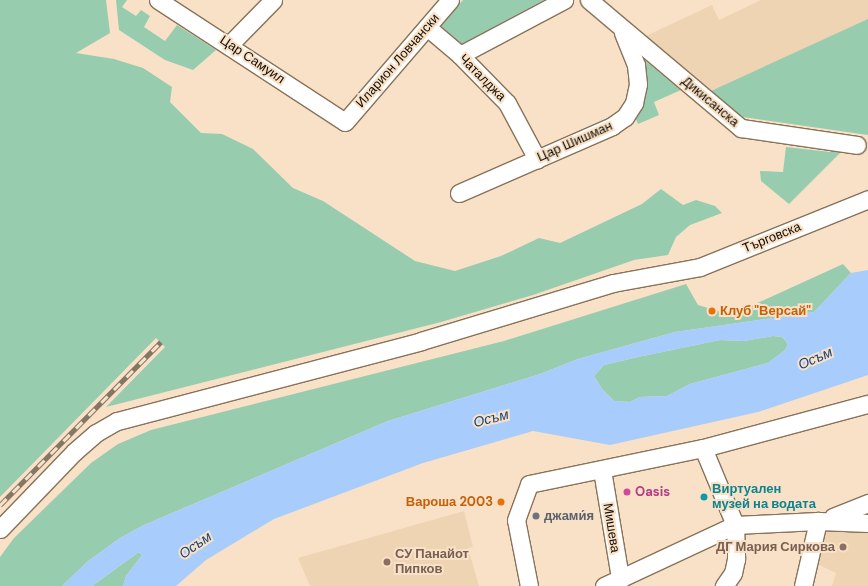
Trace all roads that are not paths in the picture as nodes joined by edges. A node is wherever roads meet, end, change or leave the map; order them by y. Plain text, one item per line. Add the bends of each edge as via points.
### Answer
1 (158, 0) edge
2 (274, 0) edge
3 (450, 0) edge
4 (564, 0) edge
5 (589, 0) edge
6 (427, 27) junction
7 (622, 28) junction
8 (229, 45) junction
9 (460, 55) junction
10 (345, 122) joint
11 (857, 145) dead end
12 (537, 159) junction
13 (459, 193) dead end
14 (868, 200) edge
15 (867, 404) edge
16 (703, 448) junction
17 (602, 470) junction
18 (868, 503) edge
19 (818, 521) junction
20 (868, 523) edge
21 (735, 525) junction
22 (0, 530) edge
23 (619, 582) edge
24 (529, 586) edge
25 (604, 586) edge
26 (724, 586) edge
27 (803, 586) edge

1 - 8 street, Цар Самуил
2 - 8 street
3 - 6 street, Иларион Ловчански
4 - 9 street
5 - 7 street, Дикисанска
6 - 9 street, Чаталджа
6 - 10 street, Иларион Ловчански
7 - 11 street, Дикисанска via 741,128
7 - 12 street, Цар Шишман via 633,54 638,75 637,94 631,110 618,123
8 - 10 street, Цар Самуил
9 - 12 street, Чаталджа via 508,103
12 - 13 street, Цар Шишман
14 - 22 street, Търговска via 700,267 605,285 421,341 117,421 96,433 74,452
15 - 16 street
16 - 17 street
16 - 21 street
17 - 23 street, Мишева
17 - 24 street via 530,484 516,520
18 - 19 street
19 - 20 street
19 - 21 street
19 - 27 street
21 - 23 street
21 - 26 street via 736,559 733,573
23 - 25 street

